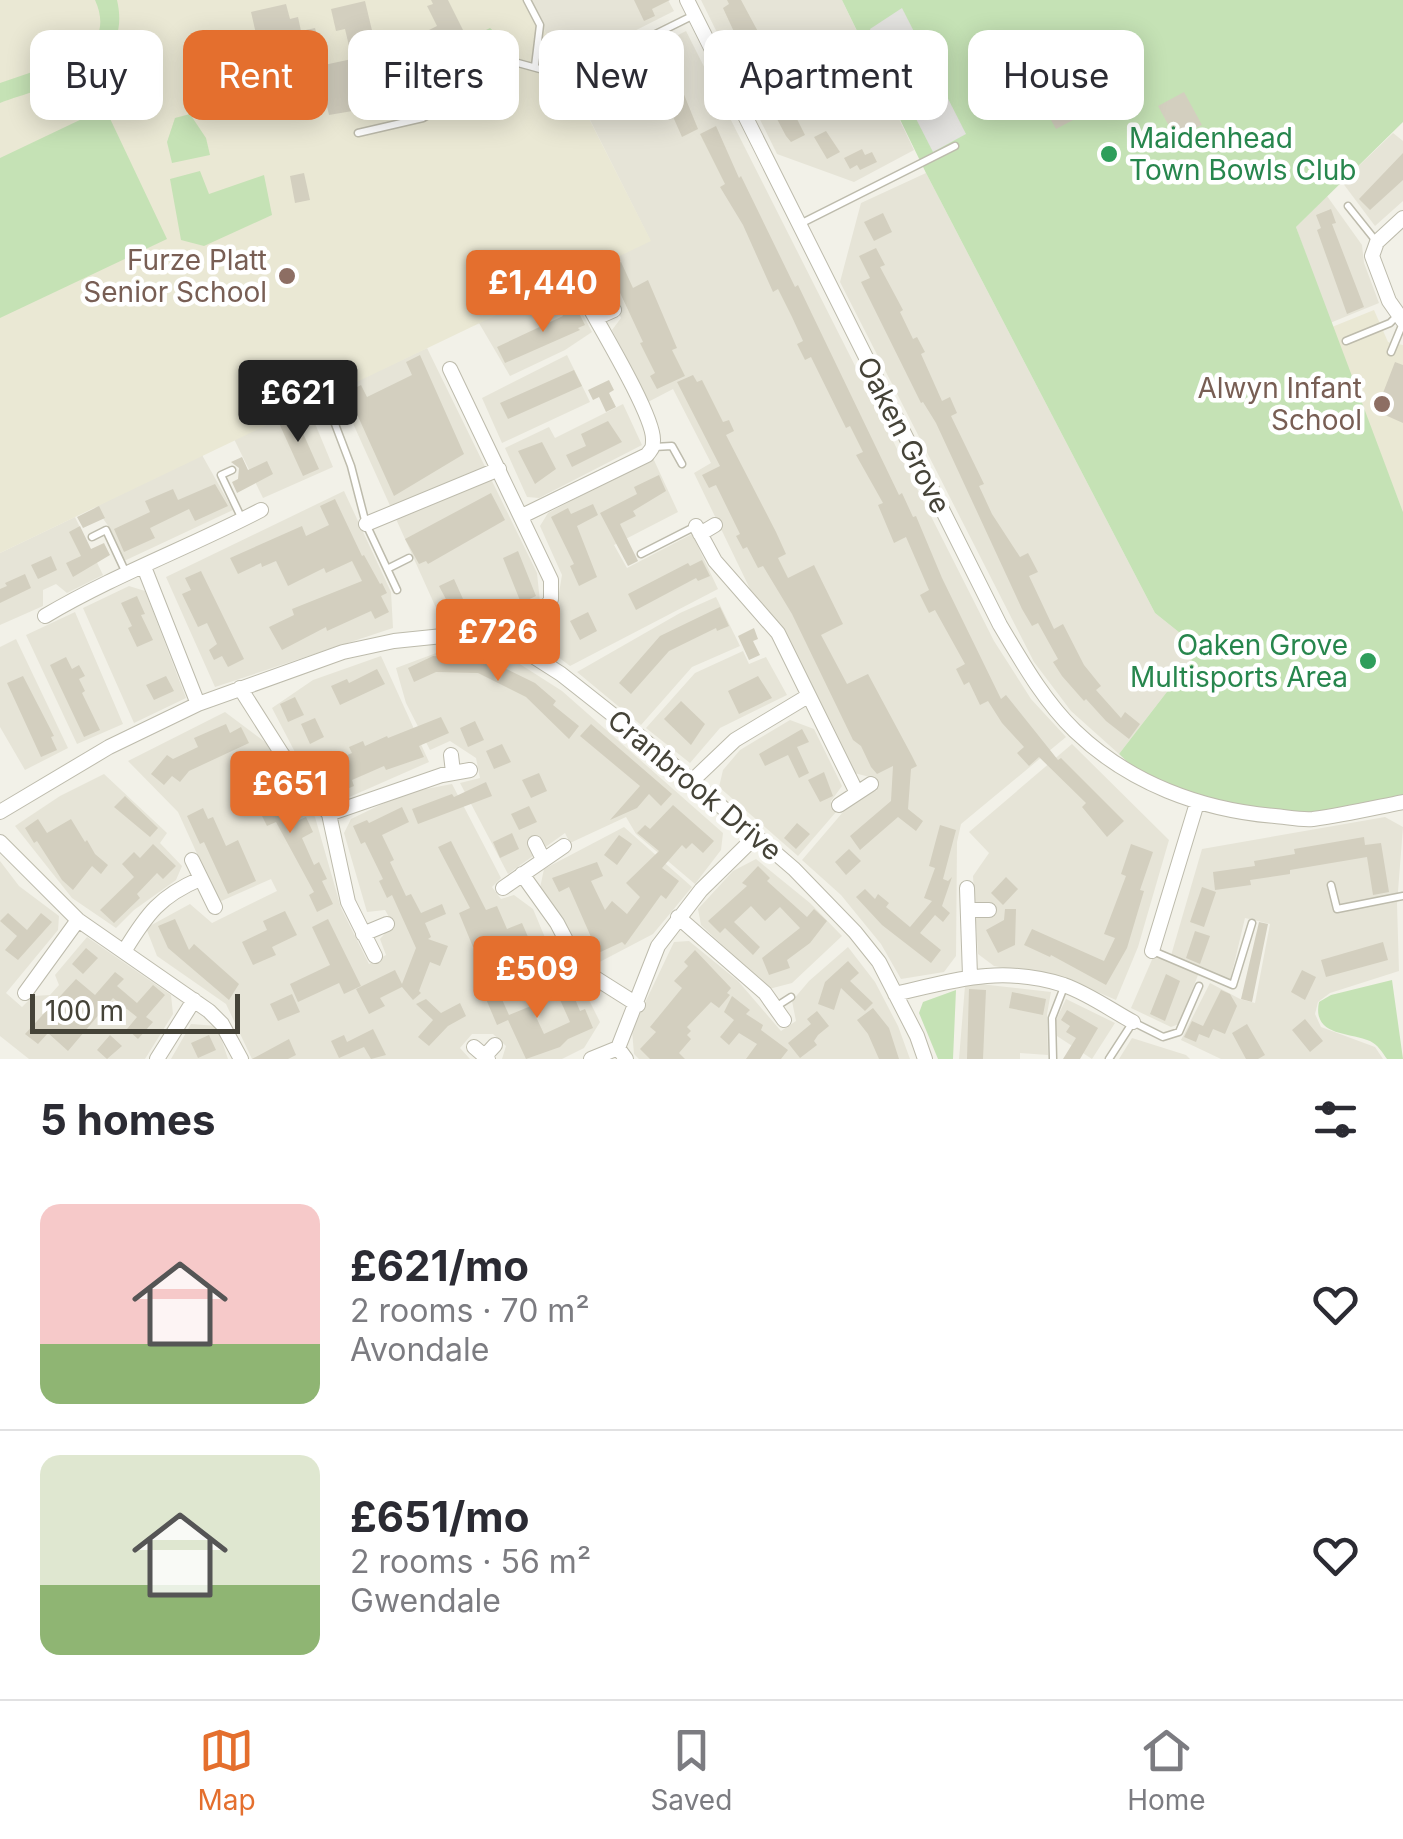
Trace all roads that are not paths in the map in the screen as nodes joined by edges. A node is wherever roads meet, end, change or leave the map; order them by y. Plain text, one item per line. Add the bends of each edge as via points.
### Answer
1 (527, 0) edge
2 (687, 0) edge
3 (695, 15) junction
4 (535, 66) junction
5 (358, 133) dead end
6 (955, 146) dead end
7 (1348, 206) dead end
8 (1403, 218) edge
9 (798, 224) junction
10 (1376, 242) junction
11 (586, 301) dead end
12 (614, 310) dead end
13 (596, 318) junction
14 (1401, 320) edge
15 (1346, 341) dead end
16 (1391, 352) dead end
17 (450, 369) dead end
18 (335, 424) dead end
19 (652, 448) junction
20 (682, 464) dead end
21 (500, 469) junction
22 (232, 470) dead end
23 (261, 510) dead end
24 (522, 516) junction
25 (366, 524) junction
26 (241, 525) junction
27 (715, 525) dead end
28 (698, 530) junction
29 (92, 538) dead end
30 (641, 554) dead end
31 (409, 558) dead end
32 (144, 567) junction
33 (387, 569) junction
34 (126, 574) junction
35 (397, 590) dead end
36 (46, 616) dead end
37 (525, 652) junction
38 (240, 688) junction
39 (808, 696) junction
40 (198, 704) junction
41 (451, 756) dead end
42 (470, 770) dead end
43 (453, 772) junction
44 (692, 781) junction
45 (871, 784) dead end
46 (856, 794) junction
47 (1403, 802) edge
48 (1196, 803) junction
49 (839, 805) dead end
50 (0, 812) edge
51 (328, 814) junction
52 (755, 837) junction
53 (0, 842) edge
54 (535, 843) dead end
55 (564, 846) dead end
56 (192, 860) dead end
57 (543, 860) junction
58 (522, 874) junction
59 (200, 879) junction
60 (1332, 885) dead end
61 (503, 888) dead end
62 (967, 888) dead end
63 (1403, 896) edge
64 (215, 907) dead end
65 (968, 910) junction
66 (989, 910) dead end
67 (678, 918) junction
68 (78, 920) junction
69 (1252, 923) dead end
70 (387, 924) dead end
71 (363, 934) junction
72 (125, 950) junction
73 (1152, 951) joint
74 (375, 956) dead end
75 (41, 972) junction
76 (970, 976) junction
77 (52, 983) dead end
78 (1064, 986) junction
79 (1199, 986) dead end
80 (25, 993) dead end
81 (895, 994) junction
82 (790, 997) dead end
83 (194, 1000) junction
84 (638, 1005) junction
85 (780, 1013) joint
86 (1134, 1022) junction
87 (622, 1053) edge
88 (156, 1059) edge
89 (241, 1059) edge
90 (590, 1059) edge
91 (925, 1059) edge
92 (1053, 1059) edge
93 (1109, 1059) edge

1 - 4 lane via 540,25
2 - 3 street, Oaken Grove
3 - 4 lane via 569,77
3 - 9 street, Oaken Grove
4 - 5 lane via 518,63 423,118
6 - 9 lane
7 - 10 lane
8 - 10 street
9 - 48 street, Oaken Grove via 1024,666 1056,710 1098,750
10 - 14 street via 1372,256
11 - 13 street
12 - 13 street
13 - 19 street via 654,436
14 - 15 lane
14 - 16 lane
17 - 21 street
18 - 25 lane
19 - 20 lane via 672,446
19 - 24 street
21 - 24 street
21 - 25 street
22 - 26 lane via 221,475
23 - 26 street
24 - 37 street via 551,580 550,599
25 - 33 lane
26 - 32 street
27 - 28 street
28 - 30 lane
28 - 39 street via 715,562 778,633
29 - 34 lane via 106,530
31 - 33 lane
32 - 34 street
32 - 40 street
33 - 35 lane
34 - 36 street
37 - 38 street, Cranbrook Drive via 462,634 394,641
37 - 44 street, Cranbrook Drive
38 - 40 street, Cranbrook Drive
38 - 51 street
39 - 44 street via 736,740
39 - 46 street
40 - 50 street, Cranbrook Drive
41 - 43 street
42 - 43 street
43 - 51 street
44 - 52 street, Cranbrook Drive
45 - 46 street
46 - 49 street
47 - 48 street, Oaken Grove via 1310,819
48 - 73 street
51 - 71 street via 348,902
52 - 67 street
52 - 81 street, Cranbrook Drive via 855,932
53 - 68 street
54 - 57 street
55 - 57 street
56 - 59 street
57 - 58 street
58 - 61 street
58 - 84 street via 558,922 581,969
59 - 64 street
59 - 72 street via 174,890 147,914
60 - 63 lane via 1337,909
62 - 65 street
65 - 66 street
65 - 76 street
67 - 84 street via 658,946
67 - 85 street
68 - 72 street
68 - 75 street
69 - 73 lane via 1233,985
70 - 71 street
71 - 74 street
72 - 83 street
75 - 77 street
75 - 80 street
76 - 78 street via 1004,973
76 - 81 street
78 - 86 street
78 - 92 lane via 1052,1018
79 - 86 lane via 1179,1032 1163,1037
81 - 91 street, Cranbrook Drive
82 - 85 lane
83 - 88 street
83 - 89 street via 222,1024
84 - 87 street
86 - 93 lane
87 - 90 street

